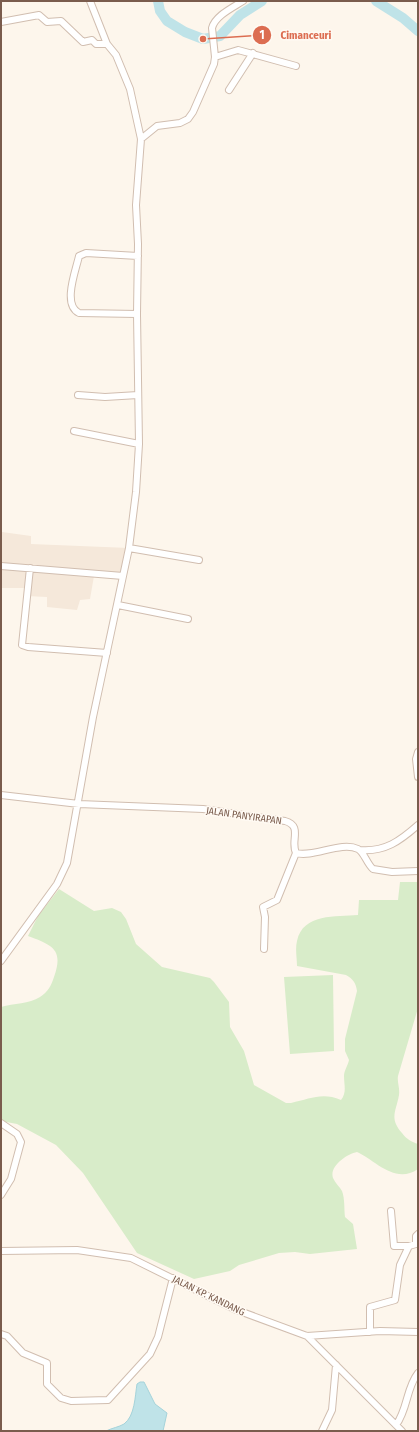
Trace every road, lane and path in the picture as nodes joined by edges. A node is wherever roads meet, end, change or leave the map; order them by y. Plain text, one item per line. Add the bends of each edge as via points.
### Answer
1 (90, 1) edge
2 (243, 1) edge
3 (1, 22) edge
4 (107, 44) junction
5 (253, 53) junction
6 (215, 57) junction
7 (296, 66) dead end
8 (229, 90) dead end
9 (142, 139) junction
10 (138, 256) junction
11 (137, 314) junction
12 (78, 395) dead end
13 (138, 395) junction
14 (74, 431) dead end
15 (139, 444) junction
16 (129, 548) junction
17 (199, 560) dead end
18 (1, 566) edge
19 (30, 568) junction
20 (123, 576) junction
21 (118, 605) junction
22 (188, 619) dead end
23 (107, 652) junction
24 (418, 752) edge
25 (418, 777) edge
26 (1, 795) edge
27 (79, 804) junction
28 (418, 825) edge
29 (360, 850) junction
30 (296, 853) junction
31 (418, 870) edge
32 (264, 949) dead end
33 (1, 961) edge
34 (1, 1123) edge
35 (1, 1195) edge
36 (391, 1211) dead end
37 (418, 1234) edge
38 (409, 1246) junction
39 (1, 1251) edge
40 (173, 1278) junction
41 (370, 1332) junction
42 (418, 1332) edge
43 (1, 1334) edge
44 (307, 1336) junction
45 (336, 1365) junction
46 (418, 1373) edge
47 (396, 1425) junction
48 (322, 1431) edge
49 (402, 1431) edge

1 - 4 street
2 - 6 street via 222,14 213,24
3 - 4 street via 39,14 47,22 61,21 83,42 92,40 96,44
4 - 9 street via 116,55 130,89
5 - 6 street via 238,50
5 - 7 street
5 - 8 street
6 - 9 street via 202,92 188,119 180,123 157,126
9 - 10 street via 136,206
10 - 11 street
10 - 11 street via 86,253 79,256 71,302 79,313
11 - 13 street
12 - 13 street
13 - 15 street
14 - 15 street
15 - 16 street
16 - 17 street
16 - 20 street
18 - 19 street
19 - 20 street
19 - 23 street via 22,645
20 - 21 street
21 - 22 street
21 - 23 street
23 - 27 street
24 - 25 street
26 - 27 street
27 - 30 street, JALAN PANYIRAPAN via 182,807 285,821 295,828
27 - 33 street via 62,876
28 - 29 street via 394,844 378,850
29 - 30 street via 347,847
29 - 31 street via 373,869 392,872
30 - 32 street via 277,900 263,907
34 - 35 street via 17,1134 21,1142 11,1179
36 - 38 street via 394,1246
37 - 38 street via 416,1244
38 - 41 street via 400,1265 395,1300 370,1307
39 - 40 street, JALAN KP. KANDANG via 77,1250 108,1254 140,1261
40 - 43 street via 158,1337 150,1354 108,1400 71,1401 61,1398 47,1384 47,1363 23,1353 7,1336
40 - 44 street, JALAN KP. KANDANG via 234,1309
41 - 42 street, JALAN KP. KANDANG
41 - 44 street, JALAN KP. KANDANG
44 - 45 street
45 - 47 street
45 - 48 street via 332,1410
46 - 47 street via 403,1415
47 - 49 street

